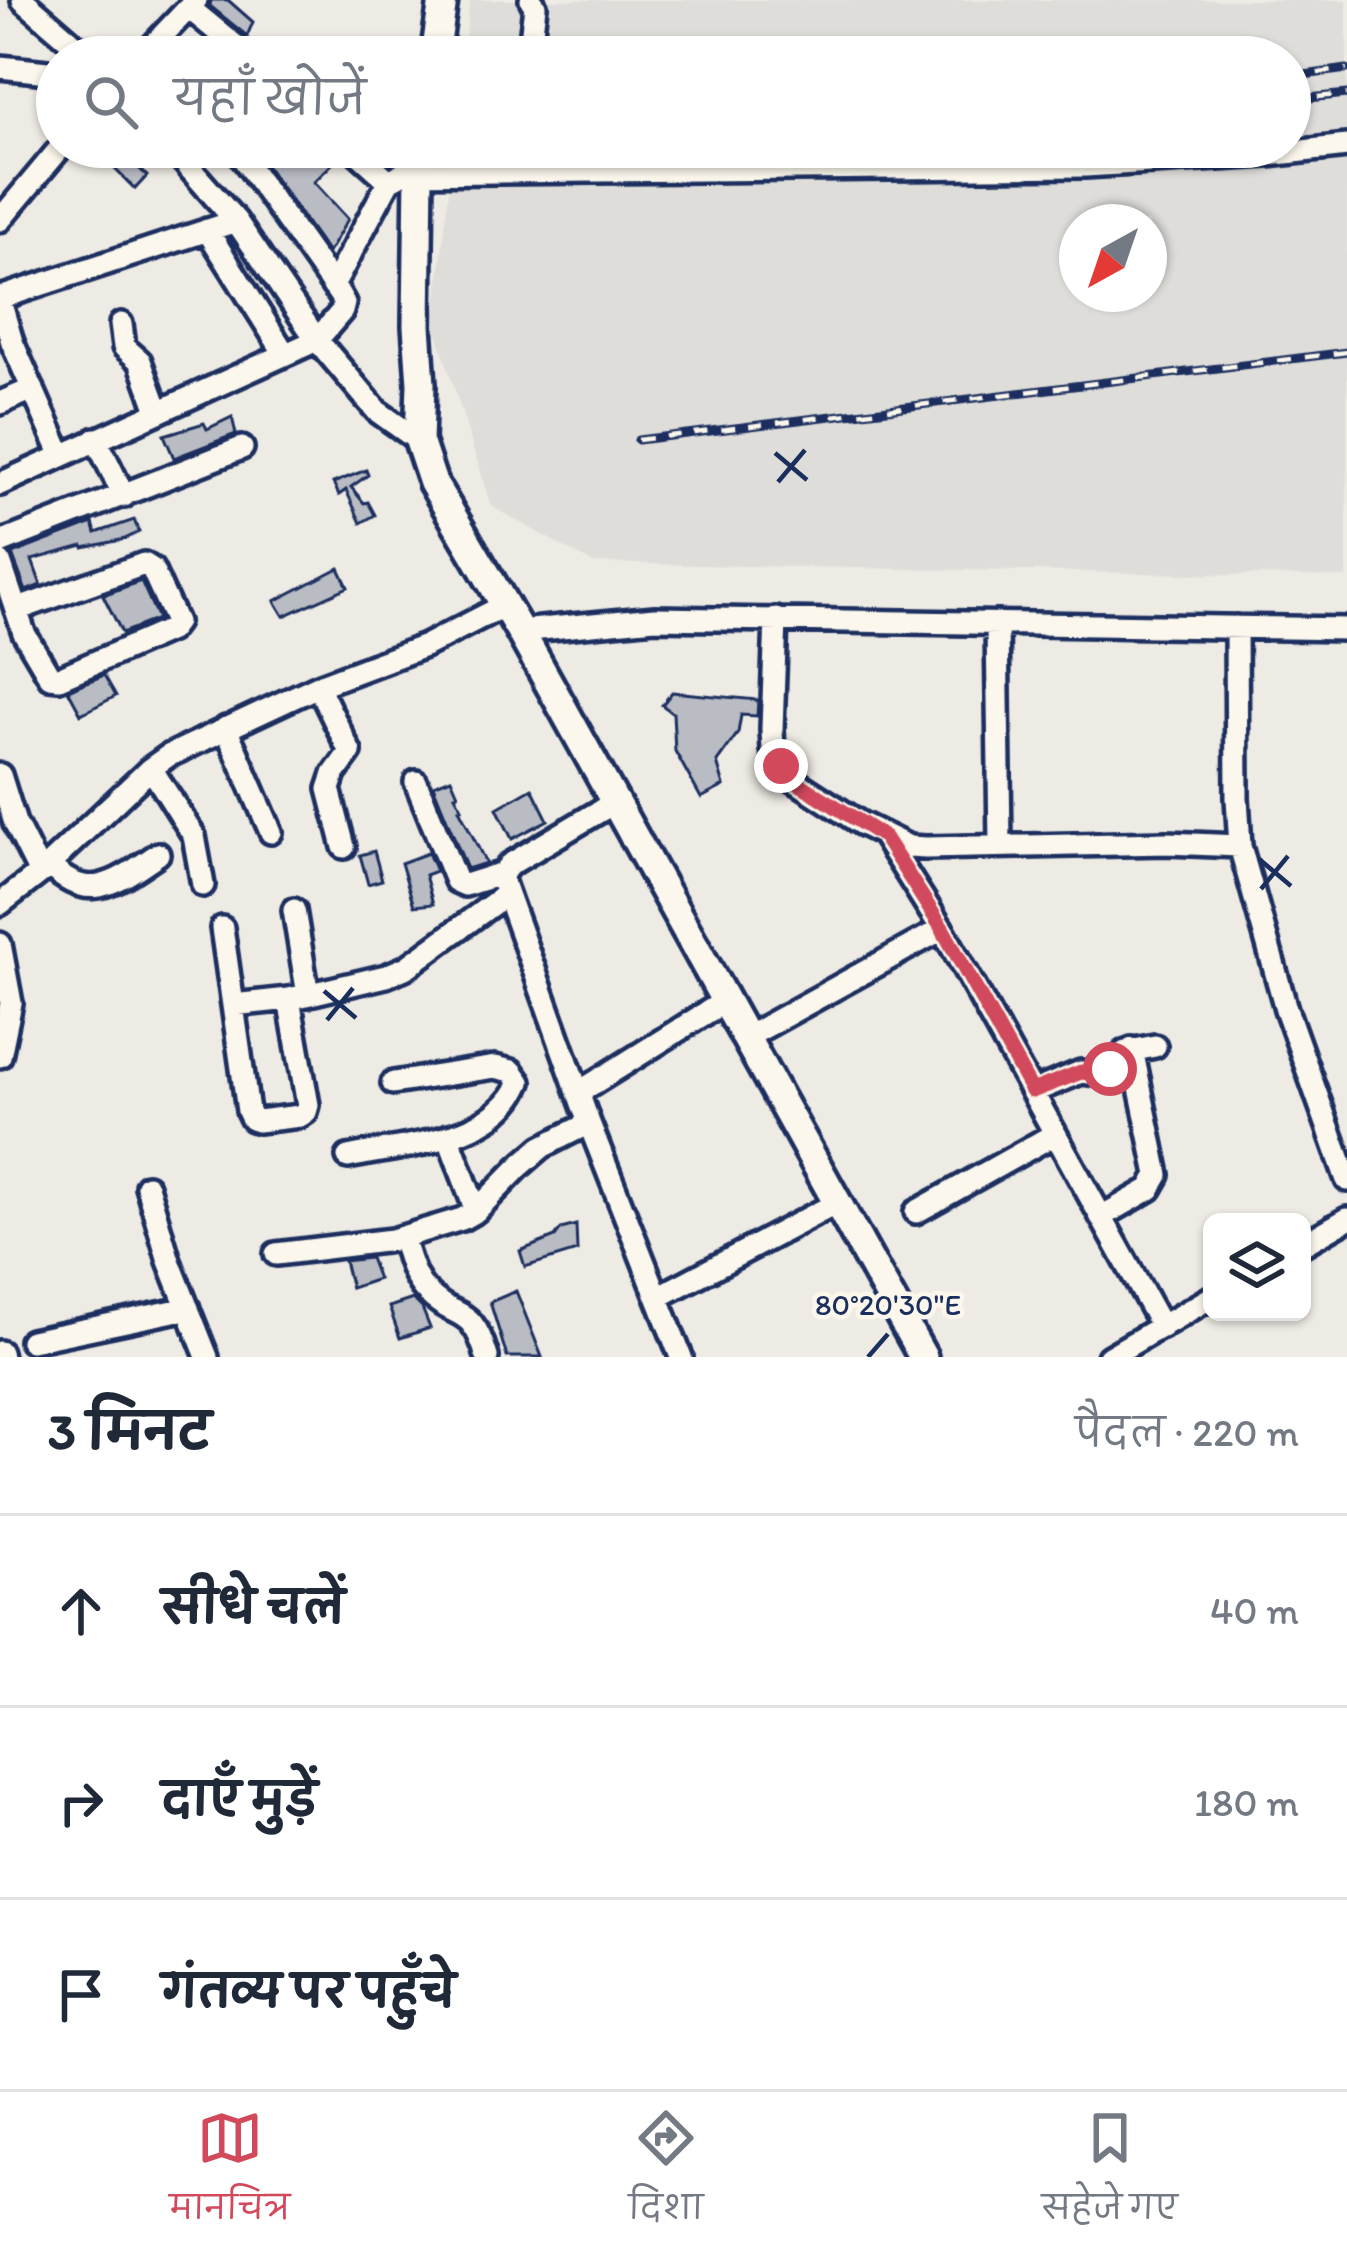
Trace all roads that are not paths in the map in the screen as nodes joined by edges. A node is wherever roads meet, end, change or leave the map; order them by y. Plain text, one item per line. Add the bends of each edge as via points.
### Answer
1 (23, 0) edge
2 (443, 0) edge
3 (531, 0) edge
4 (192, 4) edge
5 (65, 36) edge
6 (162, 36) edge
7 (226, 36) edge
8 (438, 36) edge
9 (532, 36) edge
10 (0, 67) edge
11 (36, 71) edge
12 (1347, 146) edge
13 (1311, 150) edge
14 (42, 168) edge
15 (189, 168) edge
16 (250, 168) edge
17 (374, 168) edge
18 (411, 168) edge
19 (421, 168) edge
20 (484, 168) edge
21 (516, 168) edge
22 (895, 168) edge
23 (516, 172) junction
24 (389, 181) junction
25 (0, 220) edge
26 (236, 221) junction
27 (207, 230) junction
28 (333, 286) junction
29 (0, 299) edge
30 (121, 324) dead end
31 (317, 340) junction
32 (6, 345) edge
33 (285, 354) junction
34 (33, 389) junction
35 (0, 403) edge
36 (158, 411) junction
37 (96, 439) junction
38 (419, 441) junction
39 (242, 448) dead end
40 (61, 454) junction
41 (0, 484) edge
42 (124, 496) junction
43 (0, 543) edge
44 (0, 562) edge
45 (505, 605) junction
46 (16, 610) junction
47 (776, 620) junction
48 (998, 623) junction
49 (1236, 627) junction
50 (1347, 629) edge
51 (520, 631) junction
52 (318, 686) junction
53 (226, 728) junction
54 (151, 768) junction
55 (0, 776) edge
56 (416, 782) dead end
57 (3, 802) edge
58 (615, 802) junction
59 (271, 832) dead end
60 (884, 837) junction
61 (1000, 845) junction
62 (1240, 846) junction
63 (344, 847) dead end
64 (158, 854) dead end
65 (44, 868) junction
66 (504, 884) junction
67 (203, 885) dead end
68 (0, 904) edge
69 (294, 910) dead end
70 (222, 928) dead end
71 (942, 928) junction
72 (0, 944) edge
73 (298, 997) junction
74 (725, 1001) junction
75 (233, 1005) junction
76 (746, 1038) junction
77 (1155, 1046) dead end
78 (1132, 1049) junction
79 (0, 1057) edge
80 (393, 1083) dead end
81 (1032, 1091) junction
82 (578, 1093) junction
83 (589, 1123) junction
84 (1055, 1134) junction
85 (448, 1136) junction
86 (348, 1156) dead end
87 (1347, 1180) edge
88 (147, 1186) dead end
89 (838, 1203) junction
90 (476, 1211) junction
91 (916, 1211) dead end
92 (1101, 1217) junction
93 (1347, 1219) edge
94 (402, 1238) junction
95 (1311, 1240) edge
96 (276, 1253) dead end
97 (658, 1297) junction
98 (1203, 1303) edge
99 (188, 1308) junction
100 (1162, 1327) junction
101 (31, 1341) dead end
102 (207, 1357) edge
103 (487, 1357) edge
104 (681, 1357) edge
105 (923, 1357) edge
106 (1109, 1357) edge

1 - 5 street
2 - 8 main road
3 - 9 street
4 - 6 street
4 - 7 street
10 - 11 street
12 - 13 street
14 - 25 street
15 - 26 street
16 - 28 street
17 - 24 street
18 - 24 street
19 - 38 main road
20 - 23 street
21 - 23 street
22 - 23 street
24 - 28 street
26 - 27 street
26 - 31 street
27 - 29 street
27 - 33 street
28 - 31 street via 342,311
29 - 32 street
30 - 36 street
31 - 33 street
31 - 38 street via 377,410
32 - 34 street
33 - 36 street
34 - 35 street
34 - 40 street
36 - 37 street
37 - 40 street
37 - 42 street
38 - 45 main road via 433,483
39 - 42 street
40 - 41 street
42 - 43 street
44 - 46 street
45 - 51 main road
45 - 52 street
46 - 46 street via 148,565 176,622 54,678
47 - 48 street
47 - 51 street via 655,618
47 - 60 street via 773,750 795,781
48 - 49 street
48 - 61 street
49 - 50 street
49 - 62 street
51 - 58 main road
52 - 53 street
52 - 63 street via 349,748 329,789
53 - 54 street
53 - 59 street
54 - 65 street
54 - 67 street via 194,836
55 - 57 street
56 - 66 street via 456,881
57 - 65 street
58 - 66 street via 509,865
58 - 74 main road
60 - 61 street via 909,847
60 - 71 street
61 - 62 street
62 - 87 street
64 - 65 street via 97,886 74,885
65 - 68 street
66 - 73 street via 407,967
66 - 82 street
69 - 73 street
70 - 75 street
71 - 76 street
71 - 81 street
72 - 79 street via 11,1003
73 - 75 street
73 - 75 street via 308,1105 300,1116 279,1119 258,1121 248,1111
74 - 76 main road
74 - 82 street
76 - 89 main road
77 - 78 street
78 - 81 street via 1105,1072 1081,1072
78 - 92 street via 1159,1174 1150,1190
80 - 85 street via 495,1067 518,1076 518,1090 491,1118
81 - 84 street
82 - 83 street
83 - 90 street via 542,1147
83 - 97 street
84 - 91 street
84 - 92 street
85 - 86 street
85 - 90 street
88 - 99 street
89 - 97 street
89 - 105 main road
90 - 94 street
92 - 100 street
93 - 95 street
94 - 96 street
94 - 103 street via 422,1288 471,1319
97 - 104 street
98 - 100 street
99 - 101 street
99 - 102 street
100 - 106 street

